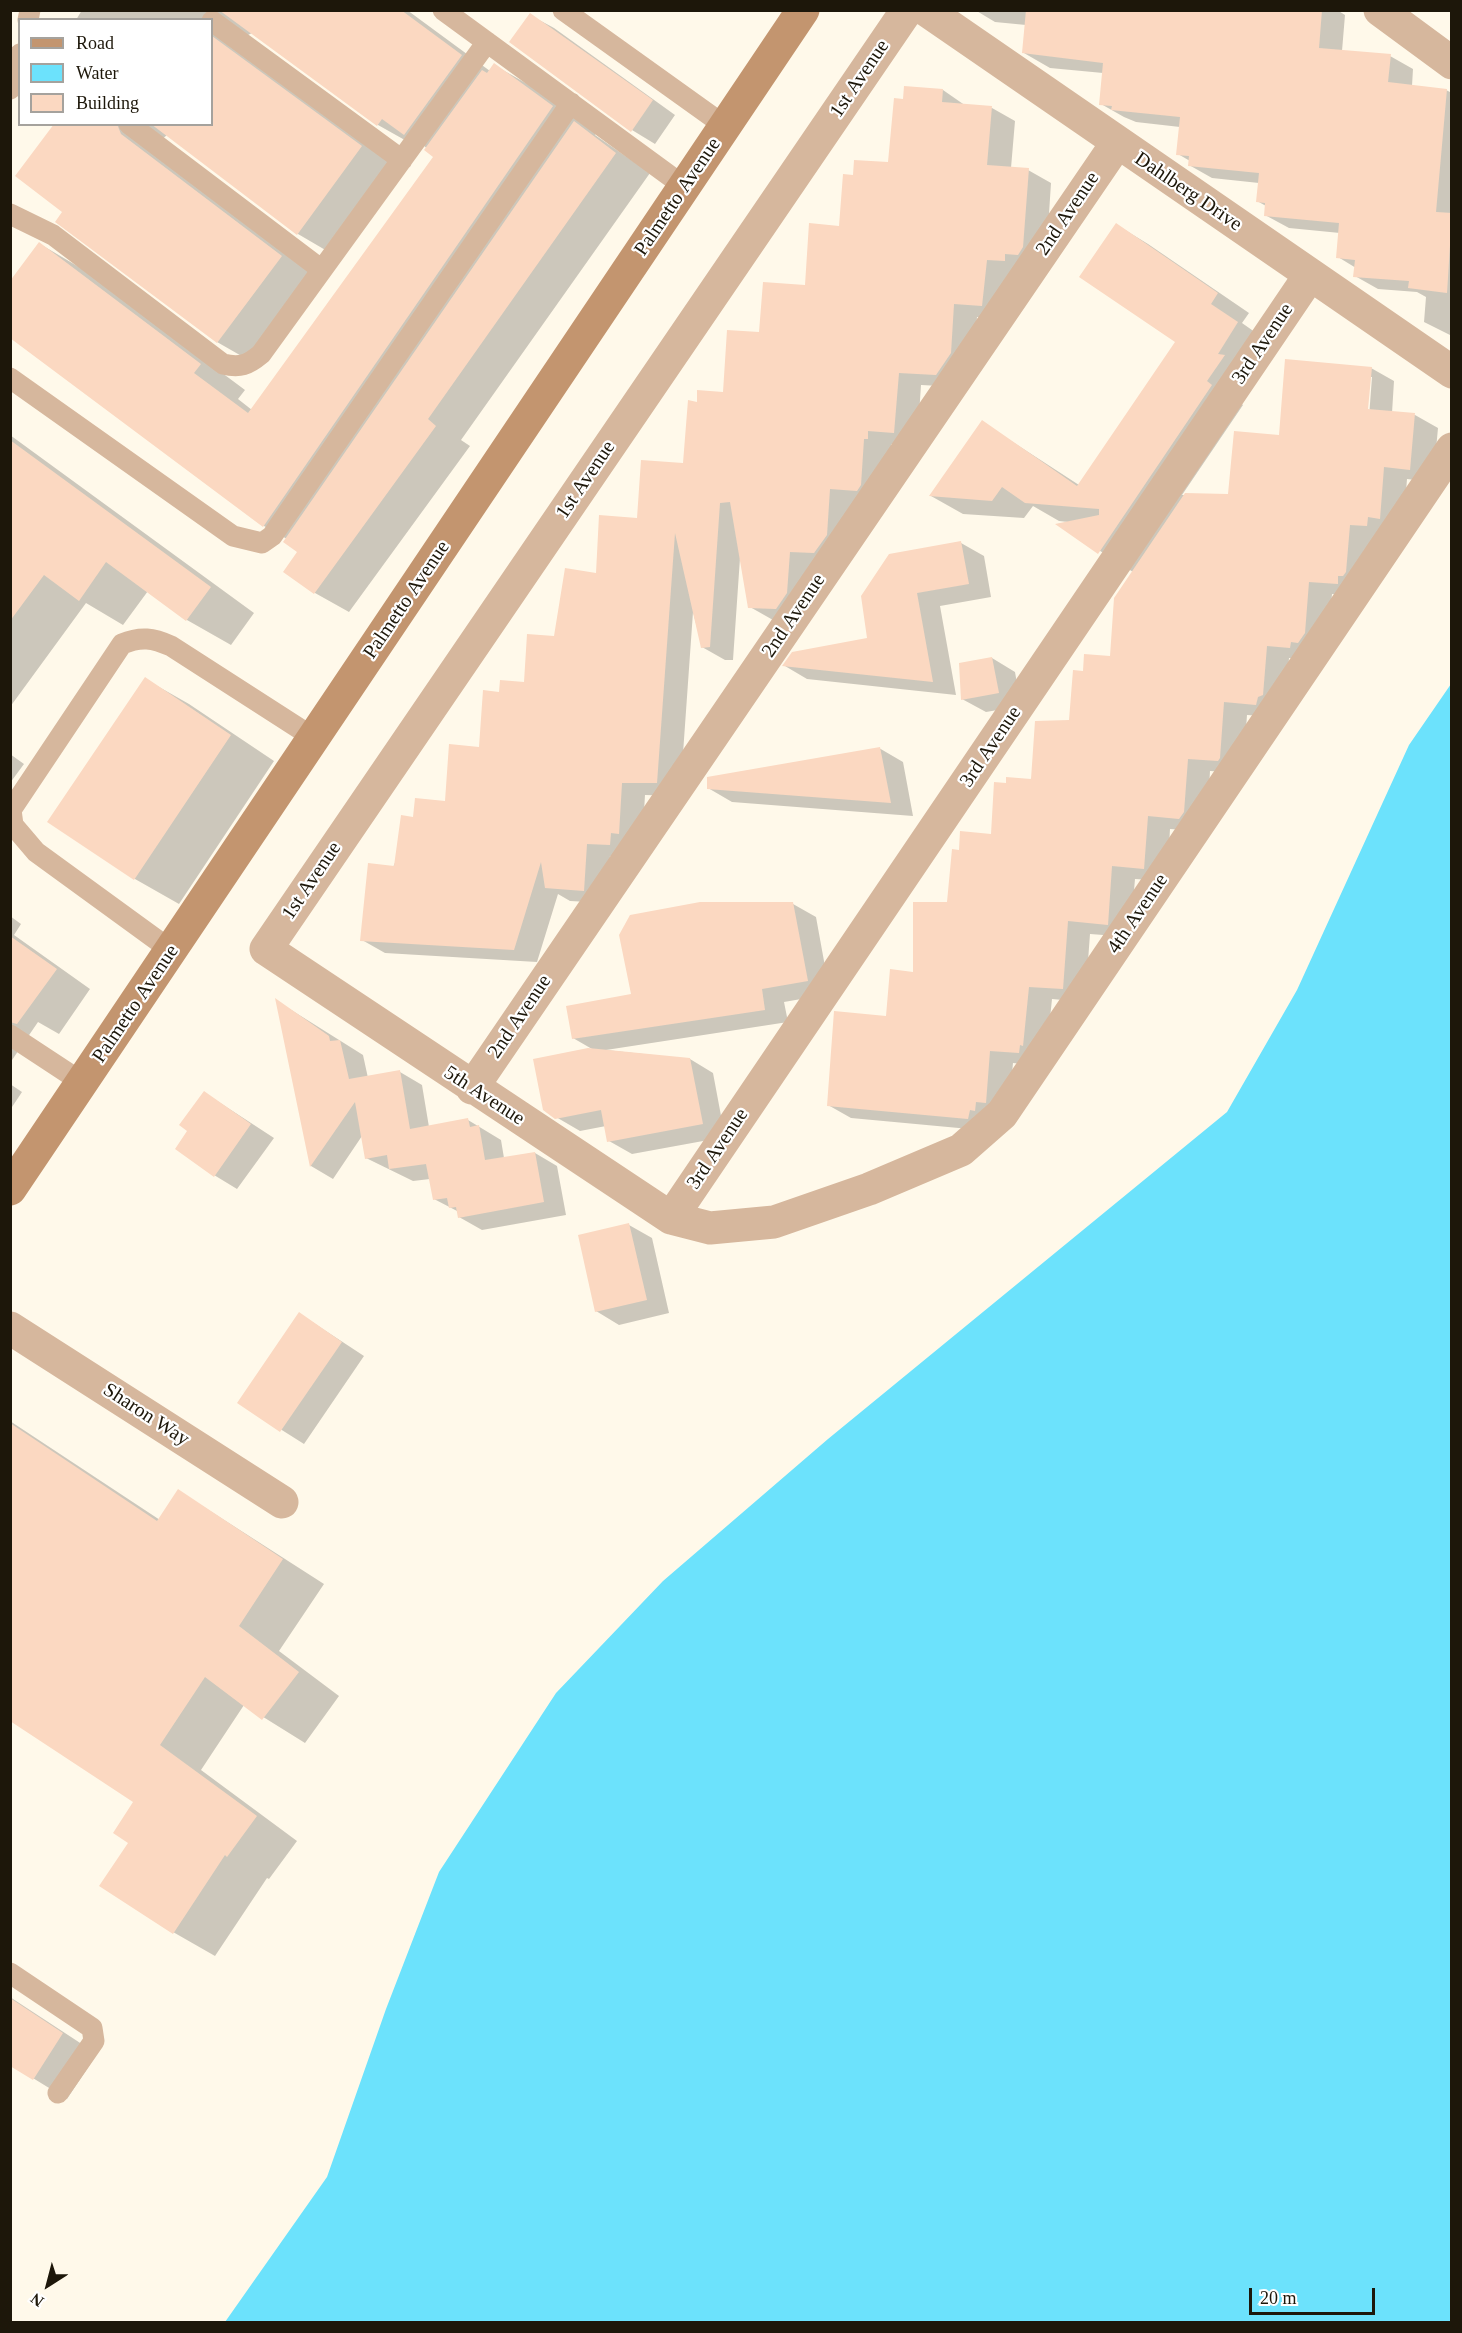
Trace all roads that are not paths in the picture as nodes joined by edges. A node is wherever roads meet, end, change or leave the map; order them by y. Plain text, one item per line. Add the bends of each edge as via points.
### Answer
1 (443, 10) edge
2 (563, 10) edge
3 (803, 10) edge
4 (907, 10) edge
5 (926, 10) edge
6 (1380, 10) edge
7 (213, 21) edge
8 (486, 42) junction
9 (1452, 63) edge
10 (18, 64) edge
11 (10, 89) edge
12 (571, 103) junction
13 (132, 126) edge
14 (725, 126) junction
15 (1117, 143) junction
16 (402, 160) junction
17 (685, 187) junction
18 (10, 214) edge
19 (322, 270) junction
20 (1310, 275) junction
21 (1452, 372) edge
22 (10, 378) edge
23 (1452, 449) edge
24 (314, 738) junction
25 (266, 950) joint
26 (172, 951) junction
27 (10, 1035) edge
28 (83, 1083) junction
29 (472, 1088) junction
30 (10, 1189) edge
31 (671, 1218) junction
32 (710, 1228) joint
33 (10, 1328) edge
34 (282, 1502) dead end
35 (10, 1973) edge
36 (58, 2093) dead end

1 - 8 lane
2 - 14 lane
3 - 14 street, Palmetto Avenue
4 - 25 street, 1st Avenue
5 - 15 street, Dahlberg Drive
6 - 9 street
7 - 16 lane
8 - 12 lane
8 - 16 lane
10 - 11 lane
12 - 17 lane
12 - 22 lane via 272,536 262,543 233,536
13 - 19 lane
14 - 17 street, Palmetto Avenue
15 - 20 street, Dahlberg Drive
15 - 29 street, 2nd Avenue
16 - 19 lane
17 - 24 street, Palmetto Avenue
18 - 19 lane via 53,235 223,364 235,367 249,364 261,354
20 - 21 street, Dahlberg Drive
20 - 31 street, 3rd Avenue
23 - 32 street, 4th Avenue via 1002,1114 961,1150 869,1189 774,1222
24 - 26 street, Palmetto Avenue
24 - 26 lane via 171,646 155,639 136,638 122,644 11,810 13,825 36,852
25 - 29 street, 5th Avenue
26 - 28 street, Palmetto Avenue
27 - 28 lane
28 - 30 street, Palmetto Avenue
29 - 31 street, 5th Avenue
31 - 32 street, 5th Avenue
33 - 34 street, Sharon Way
35 - 36 lane via 92,2028 94,2041

